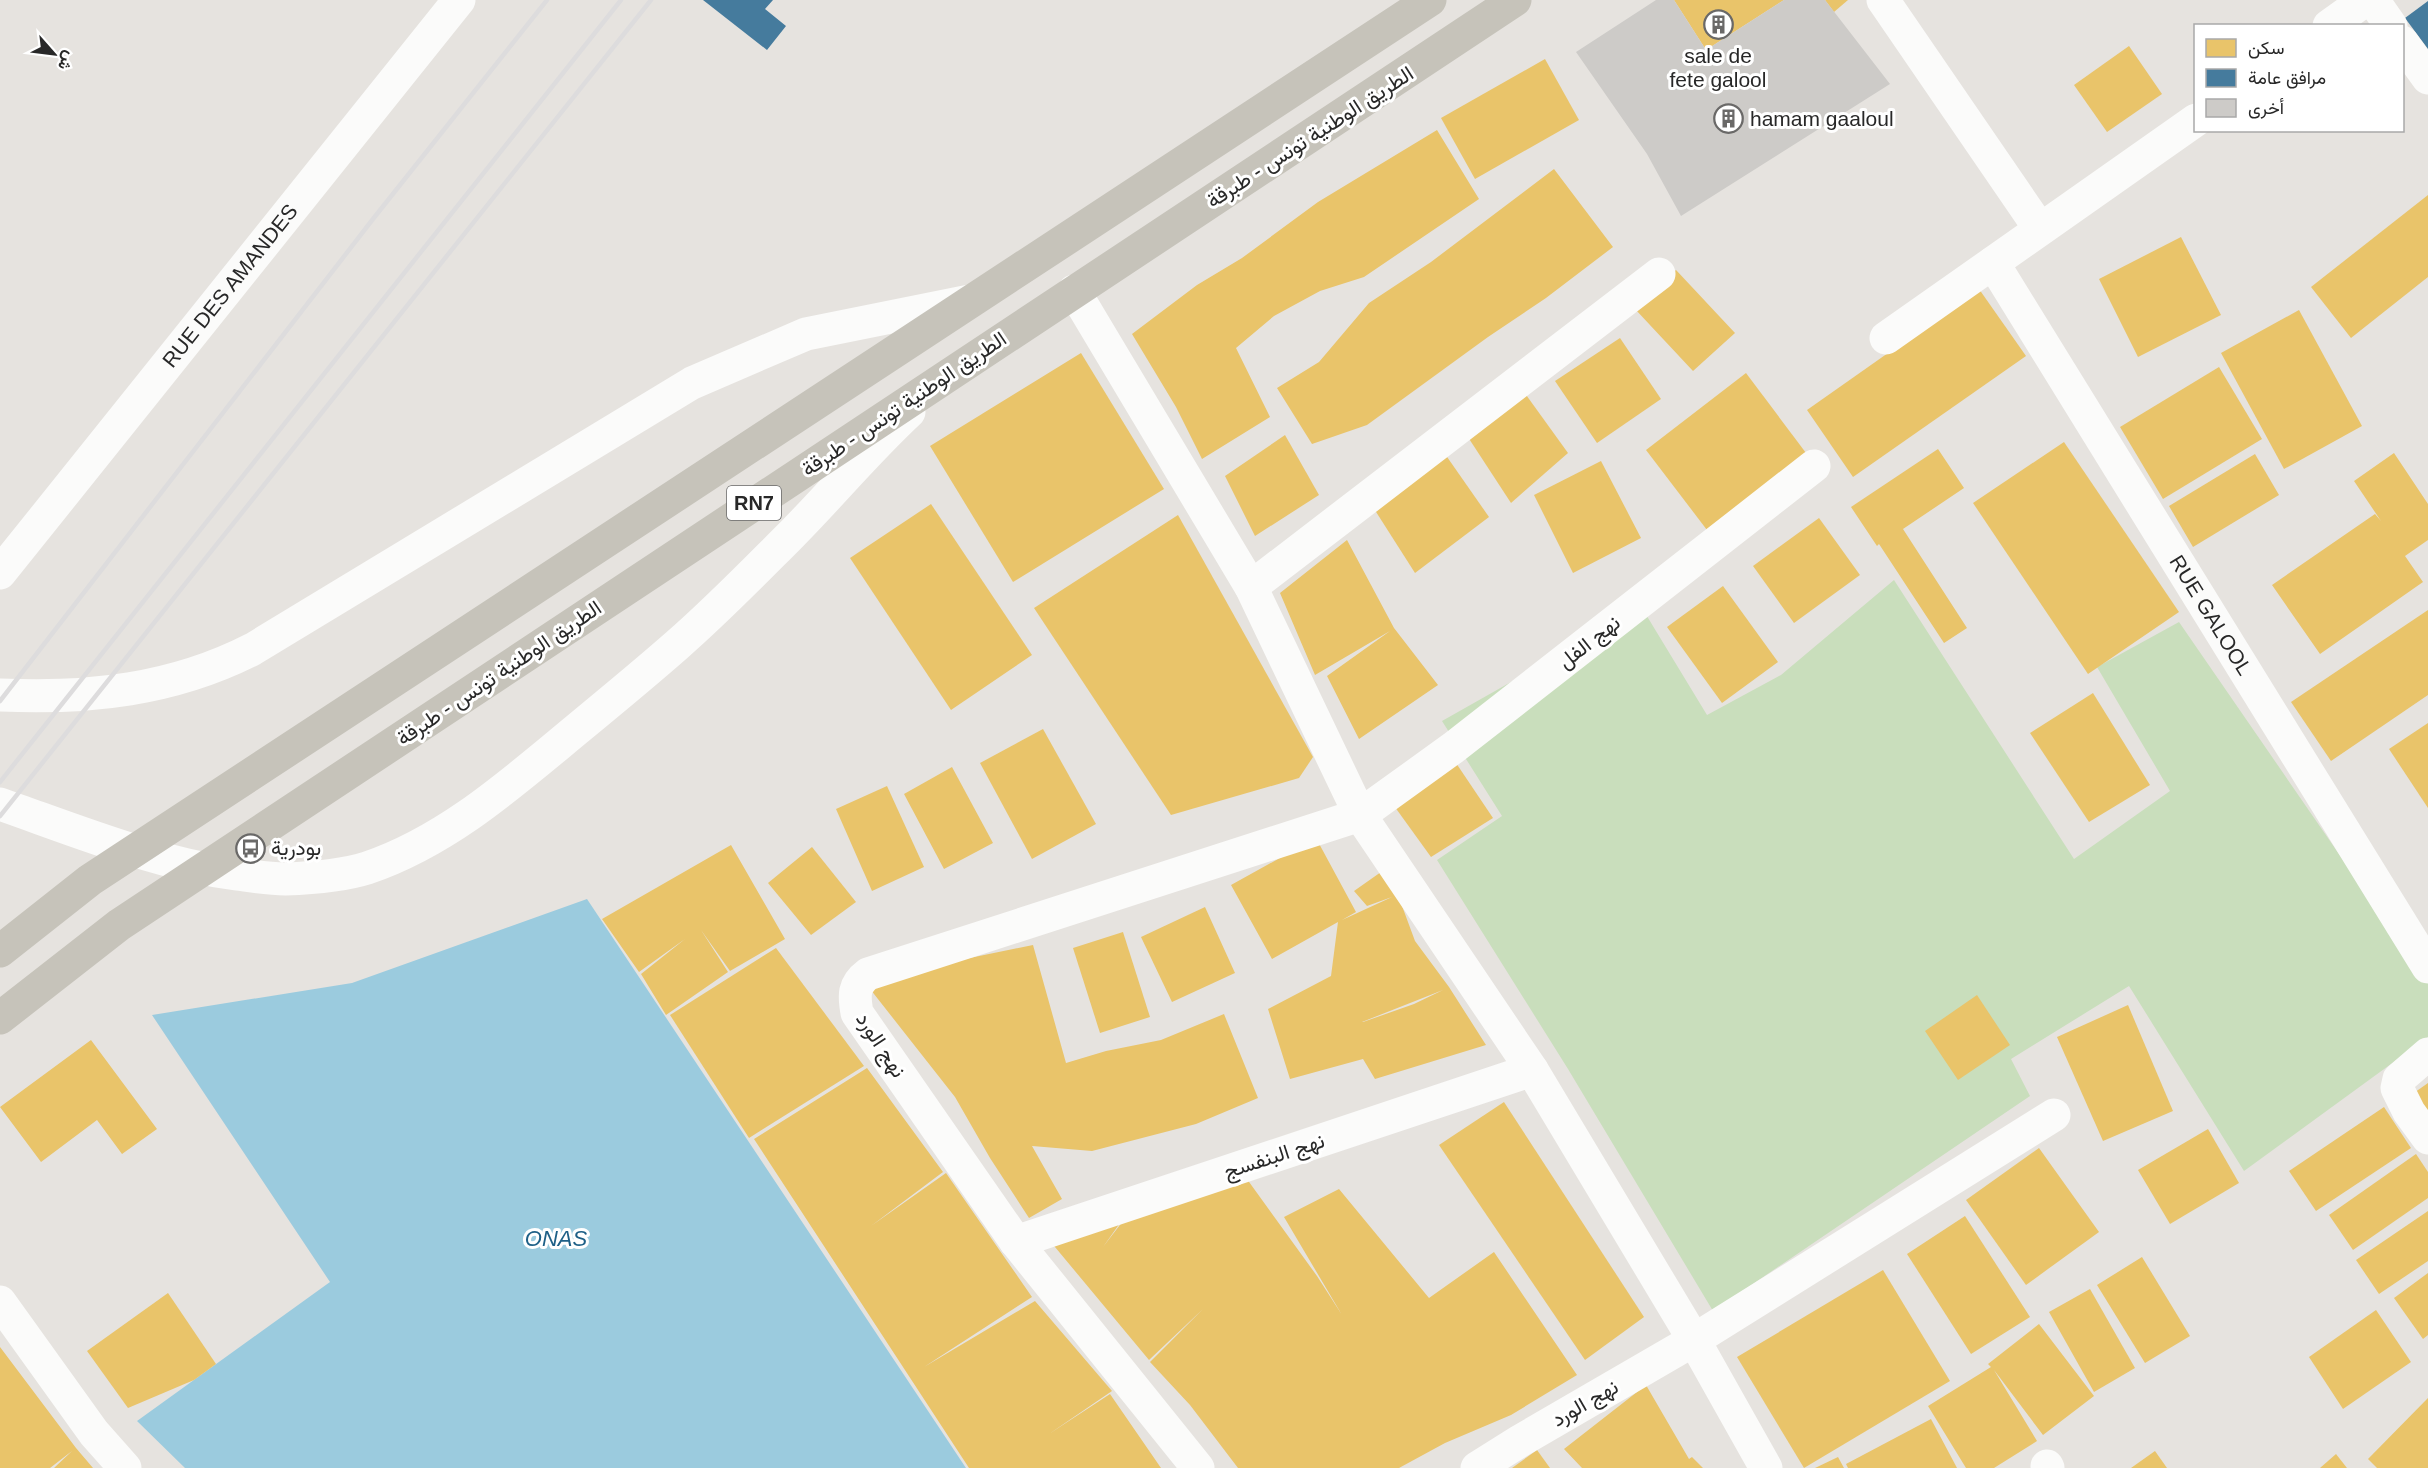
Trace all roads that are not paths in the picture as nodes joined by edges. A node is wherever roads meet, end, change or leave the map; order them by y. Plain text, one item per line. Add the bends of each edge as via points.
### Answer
1 (459, 0) edge
2 (1430, 0) edge
3 (1515, 0) edge
4 (1883, 0) edge
5 (2365, 0) edge
6 (2373, 0) edge
7 (2332, 24) edge
8 (2390, 24) edge
9 (2404, 43) edge
10 (2428, 78) edge
11 (2194, 121) edge
12 (2040, 229) junction
13 (1993, 263) junction
14 (1659, 274) dead end
15 (1074, 291) junction
16 (970, 301) junction
17 (1886, 338) dead end
18 (952, 372) junction
19 (1814, 466) dead end
20 (0, 573) edge
21 (1251, 587) junction
22 (0, 695) edge
23 (0, 804) edge
24 (1360, 815) junction
25 (0, 951) edge
26 (2428, 967) edge
27 (0, 1018) edge
28 (2428, 1054) edge
29 (1532, 1070) junction
30 (2054, 1115) dead end
31 (2428, 1138) edge
32 (1016, 1242) junction
33 (0, 1302) edge
34 (1694, 1340) junction
35 (125, 1468) edge
36 (1198, 1468) edge
37 (1477, 1468) edge
38 (1766, 1468) edge

1 - 20 street, RUE DES AMANDES
2 - 16 main road, RN7
3 - 15 main road, الطريق الوطنية تونس - طبرقة / RN7
4 - 12 street
5 - 7 street
6 - 8 street
9 - 10 street
11 - 12 street
12 - 13 street
13 - 17 street
13 - 26 street, RUE GALOOL
14 - 21 street
15 - 18 main road, الطريق الوطنية تونس - طبرقة / RN7
15 - 21 street
16 - 22 street via 806,333 692,383 253,649 205,671 85,696
16 - 25 main road, RN7 via 90,880
18 - 23 street via 883,436 788,538 679,644 522,775 430,840 364,869 282,879 175,863
18 - 27 main road, الطريق الوطنية تونس - طبرقة / RN7 via 119,925
19 - 24 street, نهج الفل via 1453,748
21 - 24 street
24 - 29 street
24 - 32 street, نهج الورد via 868,974 858,981 854,993 857,1013
28 - 31 street via 2399,1079 2397,1088
29 - 32 street, نهج البنفسج
29 - 34 street
30 - 34 street, نهج الورد
32 - 36 street, نهج الورد
33 - 35 street via 94,1433
34 - 37 street, نهج الورد
34 - 38 street

